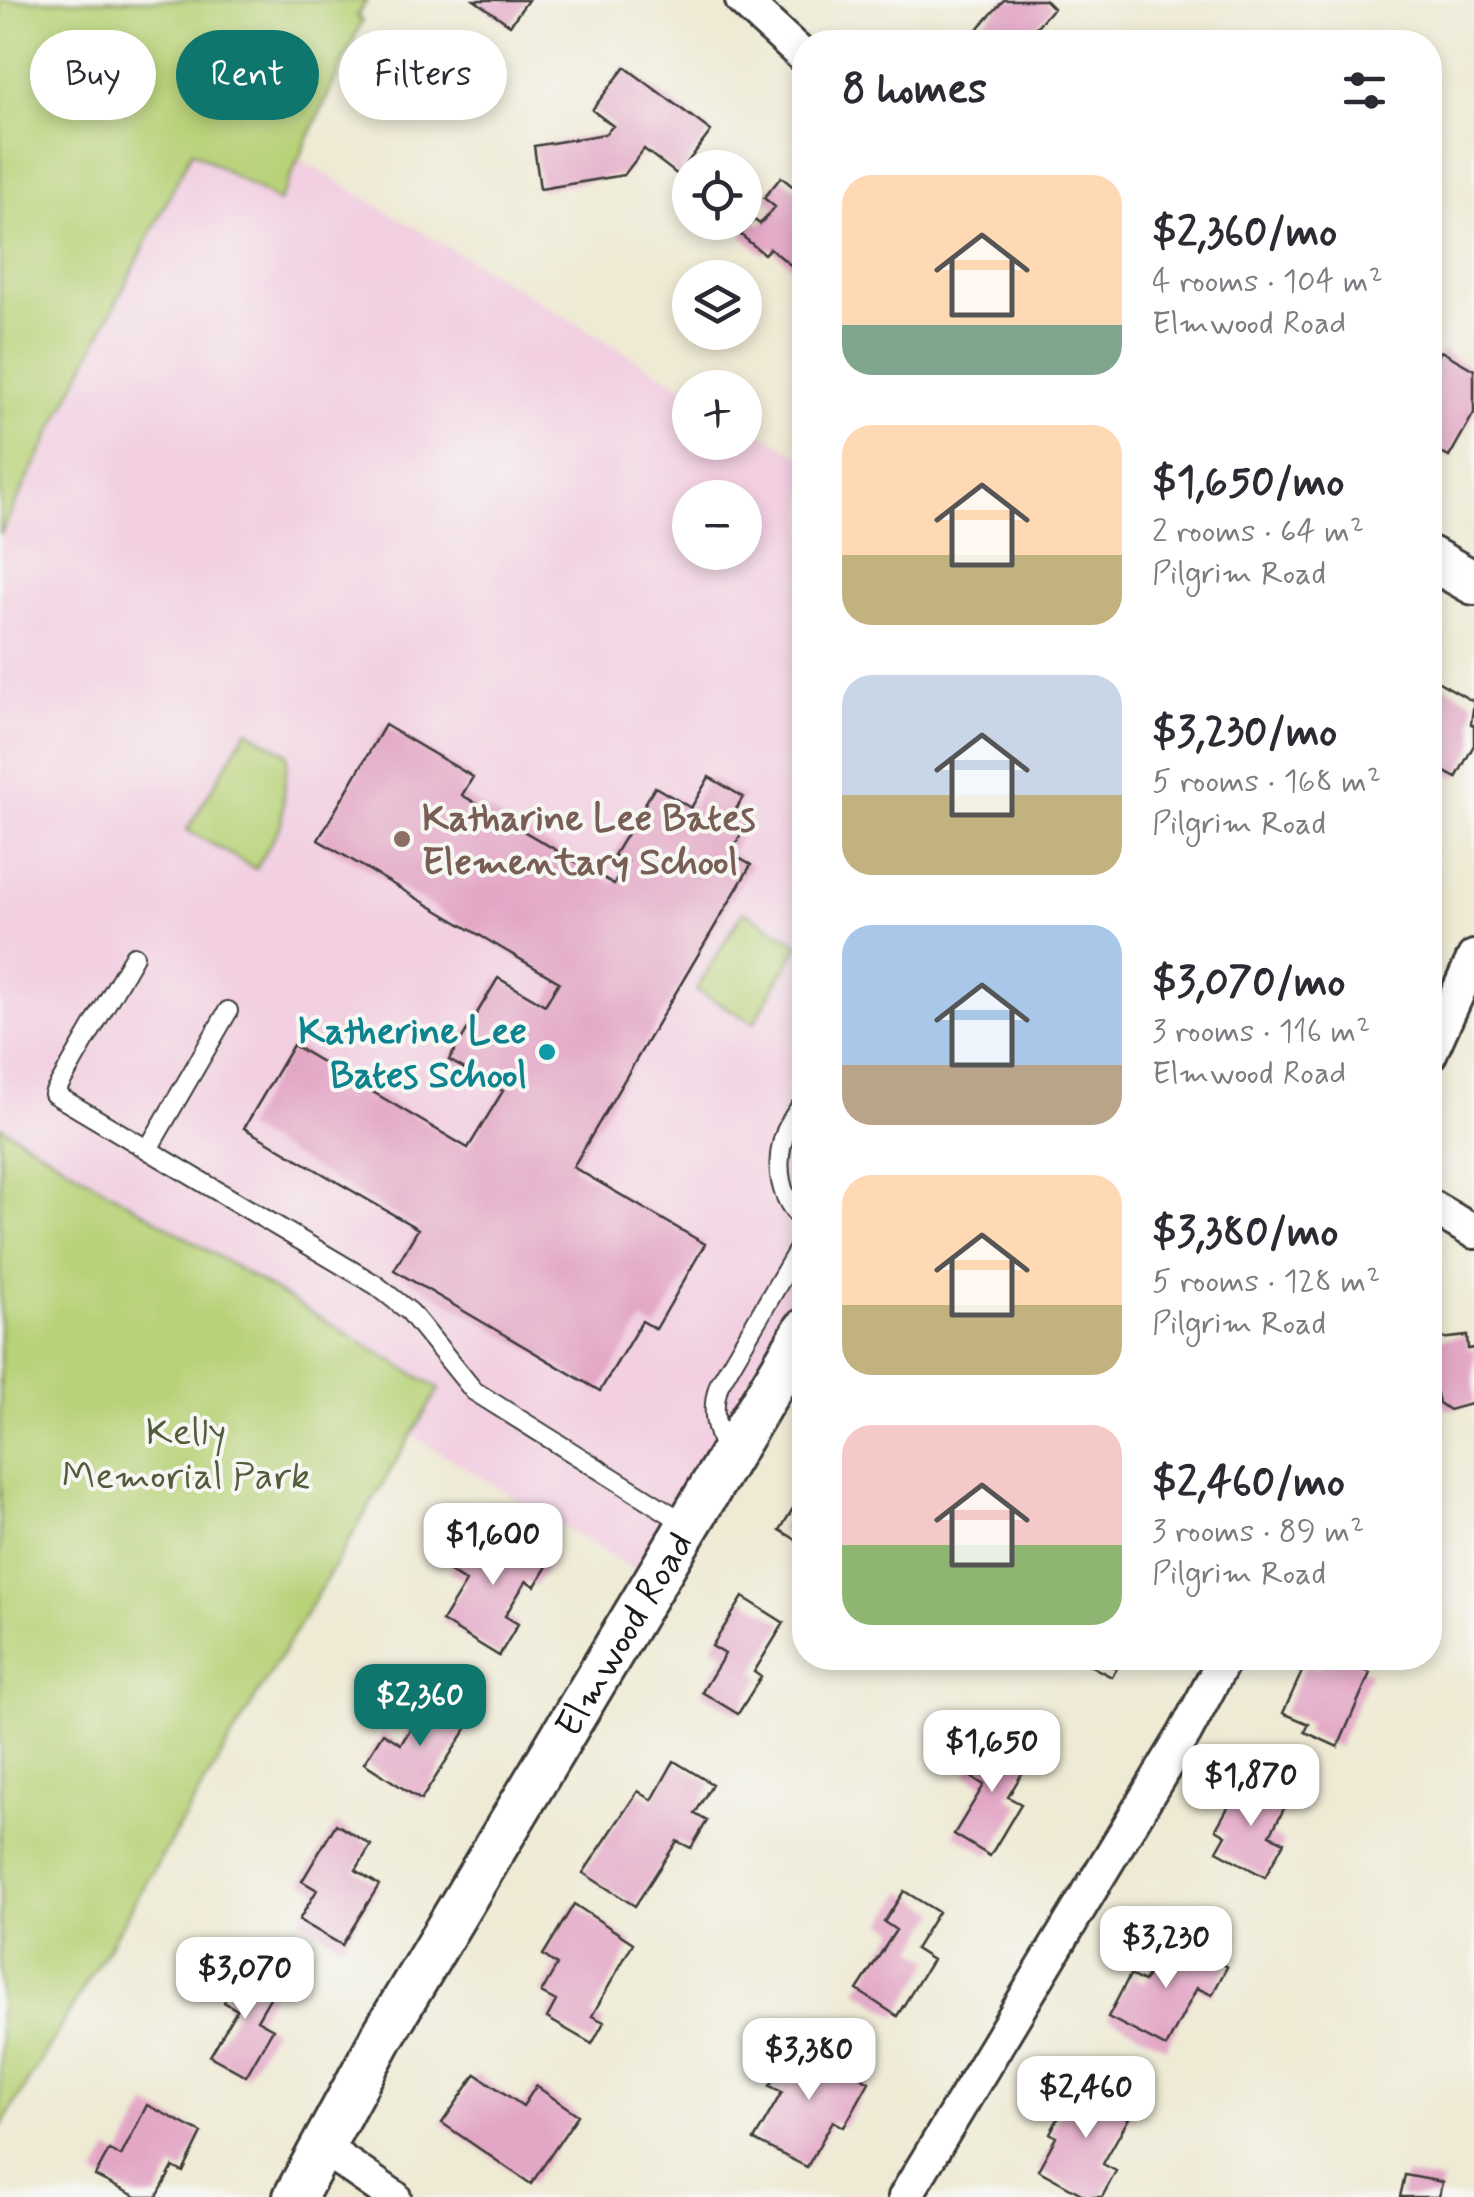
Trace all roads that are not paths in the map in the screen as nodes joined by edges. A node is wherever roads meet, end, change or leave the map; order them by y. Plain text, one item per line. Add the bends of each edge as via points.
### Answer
1 (742, 0) edge
2 (792, 46) edge
3 (134, 956) dead end
4 (1474, 957) edge
5 (228, 1011) dead end
6 (1442, 1028) edge
7 (792, 1121) edge
8 (148, 1149) junction
9 (792, 1207) edge
10 (1442, 1213) edge
11 (1474, 1232) edge
12 (792, 1260) edge
13 (792, 1352) edge
14 (728, 1458) junction
15 (688, 1525) junction
16 (1219, 1670) edge
17 (322, 2147) junction
18 (295, 2197) edge
19 (394, 2197) edge
20 (905, 2197) edge

1 - 2 street
3 - 8 lane via 54,1094
4 - 6 street
5 - 8 lane
7 - 9 lane via 778,1154
8 - 15 lane via 394,1297 474,1391
10 - 11 street
12 - 14 lane via 714,1399
13 - 14 street, Elmwood Road
14 - 15 street, Elmwood Road
15 - 17 street, Elmwood Road
16 - 20 street
17 - 18 street, Elmwood Road
17 - 19 street

